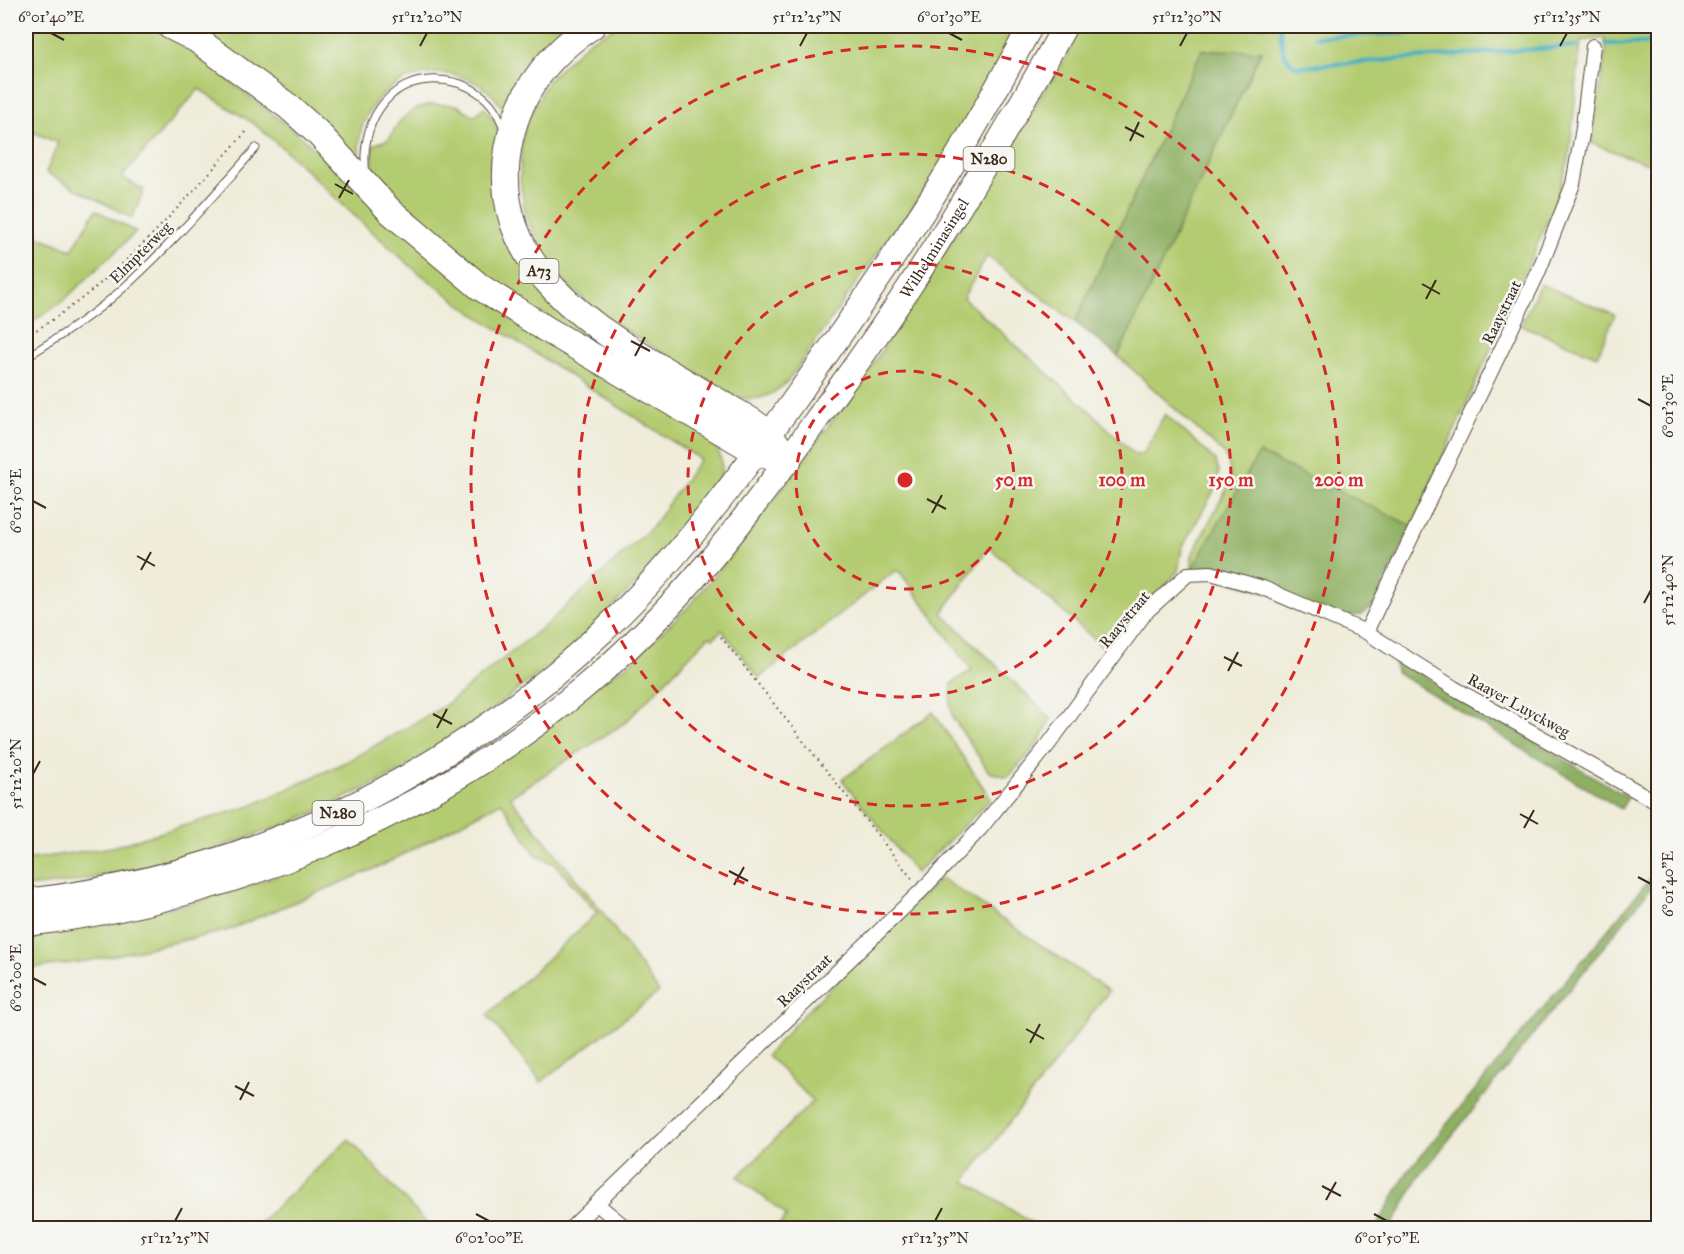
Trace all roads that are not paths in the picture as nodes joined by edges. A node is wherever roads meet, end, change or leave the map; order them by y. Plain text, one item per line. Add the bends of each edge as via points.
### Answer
1 (170, 26) edge
2 (592, 26) edge
3 (1031, 26) edge
4 (1065, 26) edge
5 (1593, 46) dead end
6 (510, 141) junction
7 (256, 148) dead end
8 (371, 193) junction
9 (26, 357) edge
10 (763, 443) junction
11 (788, 460) junction
12 (1366, 632) junction
13 (1659, 803) edge
14 (26, 901) edge
15 (26, 924) edge
16 (597, 1204) junction
17 (571, 1228) edge
18 (626, 1228) edge

1 - 8 highway, A73 via 196,39 289,107 317,132
2 - 6 highway, A73 via 558,51 536,76 516,116
3 - 10 highway, Wilhelminasingel / N280 via 914,225
4 - 11 highway, Wilhelminasingel / N280 via 908,290
5 - 12 street, Raaystraat via 1573,184 1538,273
6 - 8 lane via 491,105 474,91 450,81 411,84 389,98 371,123 364,156
6 - 10 highway, A73 via 506,175 513,219 529,255 551,286 614,340
7 - 9 lane, Elmpterweg via 157,258 118,293
8 - 10 highway, A73 via 458,270 505,304
10 - 11 highway, A73
10 - 14 highway, N280 via 671,559 605,629 533,692 421,770 334,815 230,857 134,883
11 - 15 highway, N280 via 709,561 645,631 583,688 465,771 345,835 236,878 137,906
12 - 13 street, Raayer Luyckweg via 1454,688
12 - 16 street, Raaystraat via 1263,588 1211,573 1188,574 1146,612 980,829 921,891
16 - 17 street, Raaystraat
16 - 18 street

